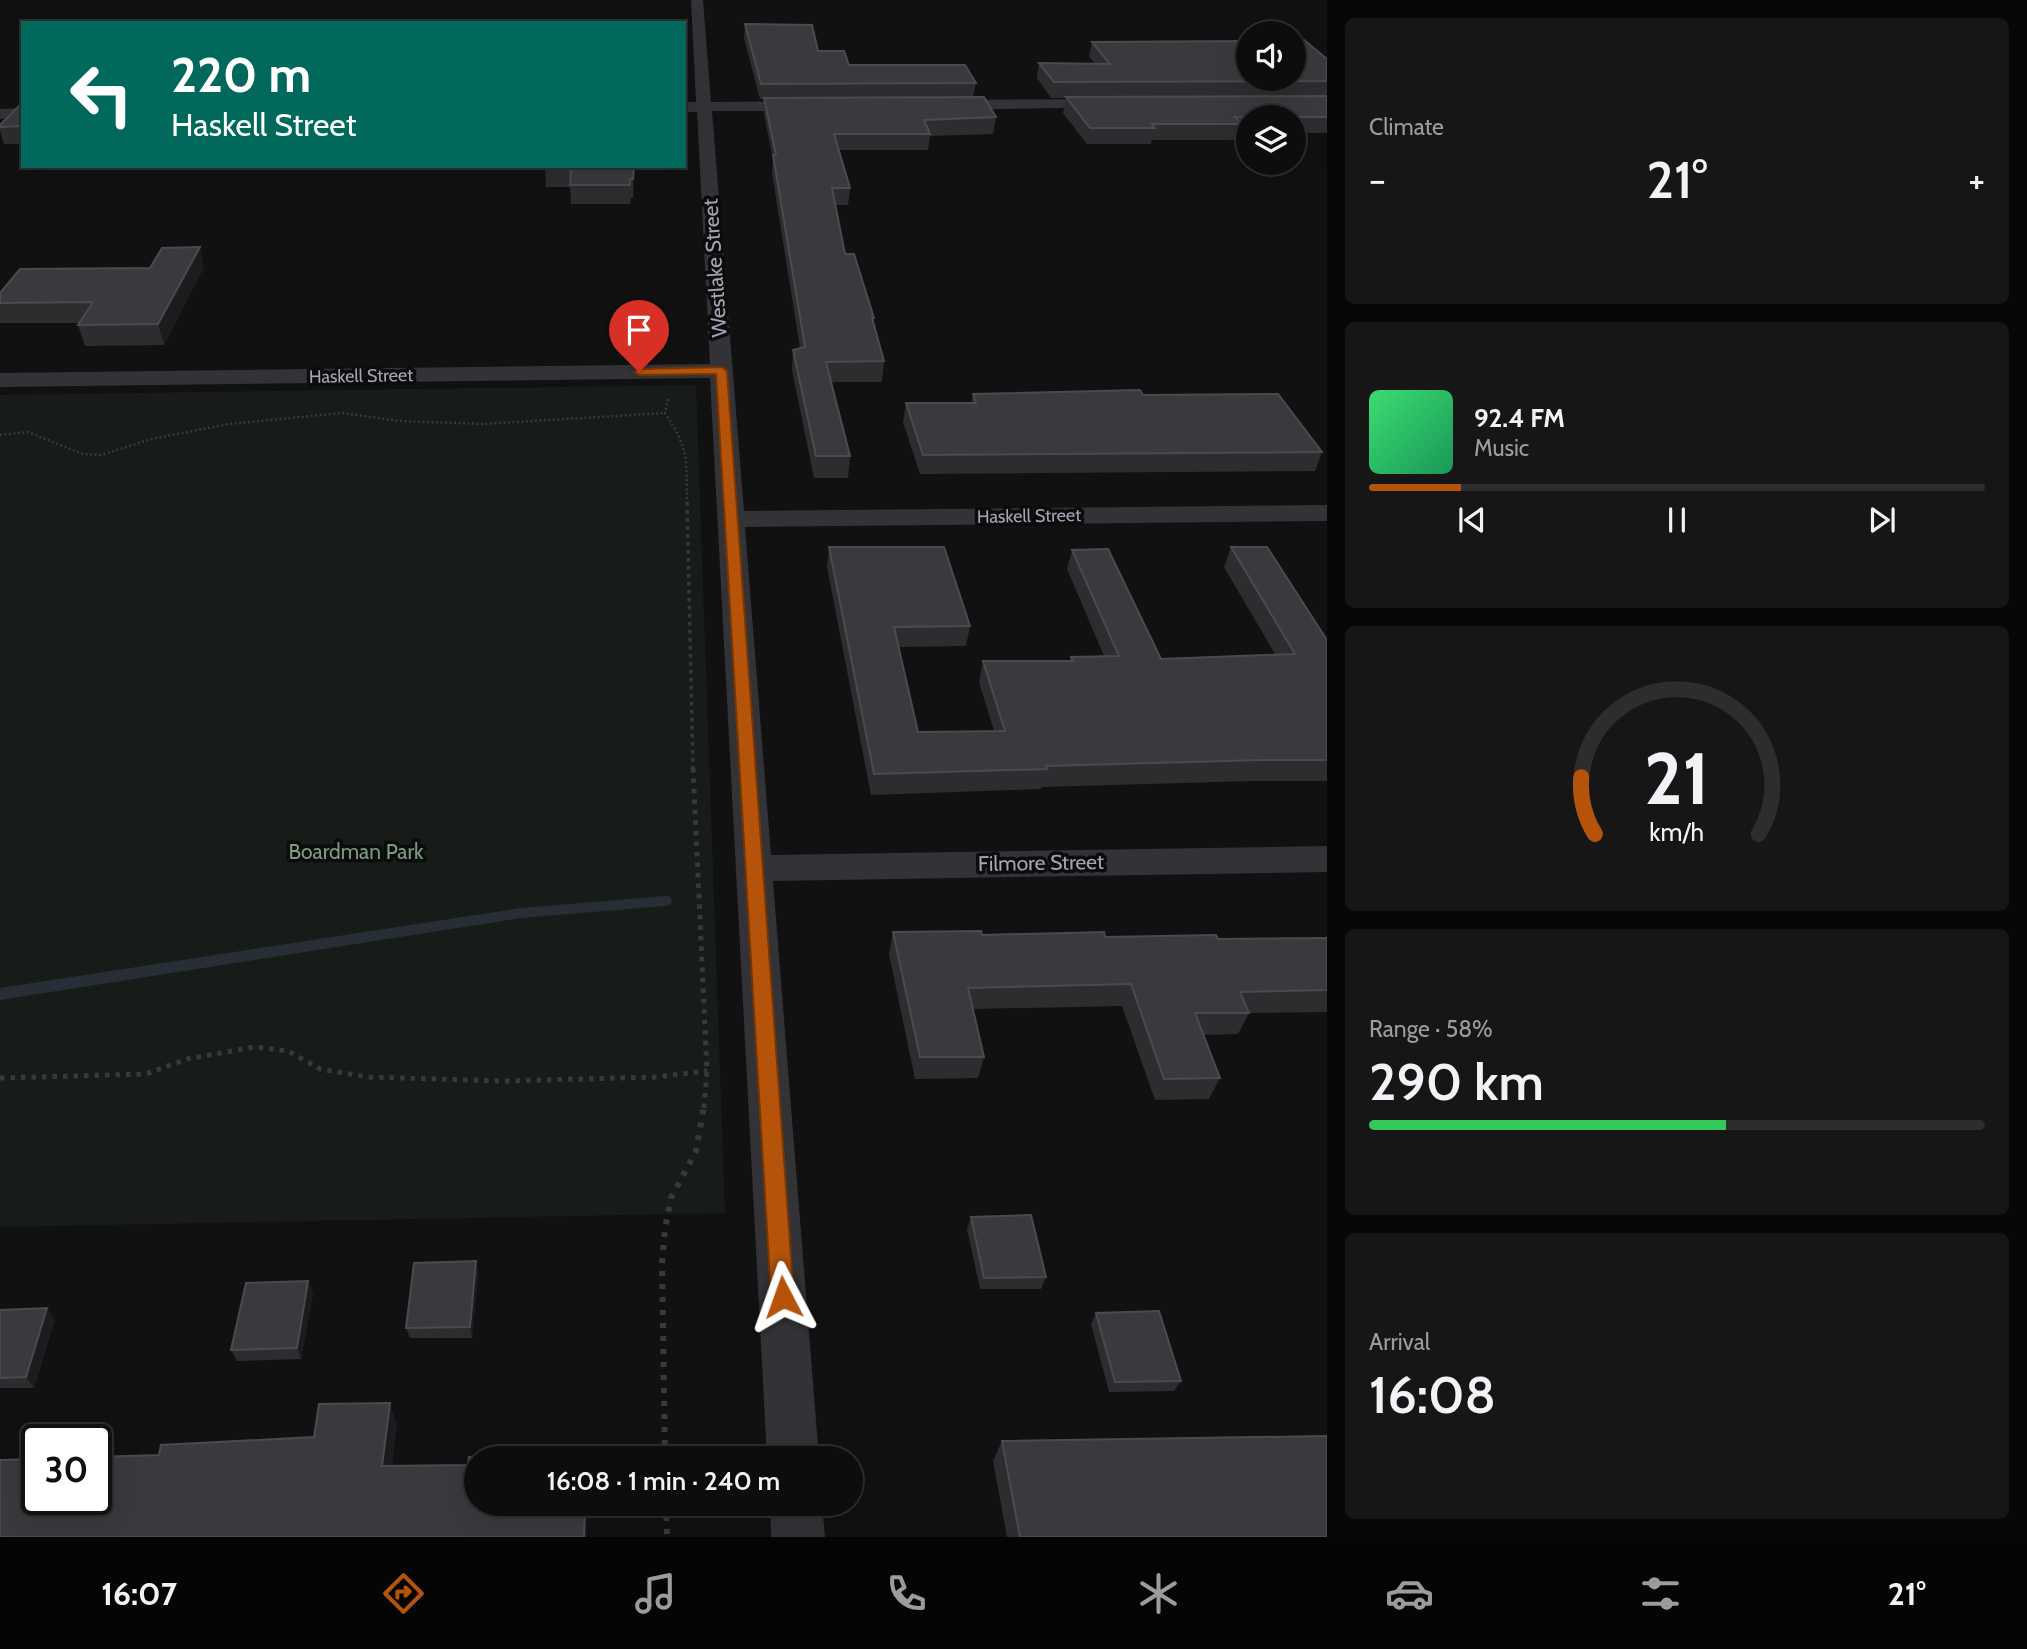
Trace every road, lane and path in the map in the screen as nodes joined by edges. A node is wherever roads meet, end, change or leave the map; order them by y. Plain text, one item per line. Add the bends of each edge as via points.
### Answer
1 (697, 0) edge
2 (1123, 104) edge
3 (930, 105) edge
4 (820, 106) edge
5 (694, 107) edge
6 (21, 113) edge
7 (0, 114) edge
8 (722, 371) junction
9 (667, 372) junction
10 (0, 380) edge
11 (665, 413) junction
12 (0, 435) edge
13 (1327, 513) edge
14 (732, 519) junction
15 (1327, 859) edge
16 (755, 869) junction
17 (707, 1071) junction
18 (0, 1078) edge
19 (665, 1446) edge
20 (792, 1446) edge
21 (666, 1516) edge
22 (797, 1516) edge
23 (667, 1537) edge
24 (798, 1537) edge

1 - 5 street, Westlake Street
2 - 3 street
4 - 5 street
5 - 8 street, Westlake Street
6 - 7 street
8 - 9 street, Haskell Street
8 - 14 street, Westlake Street
9 - 10 street, Haskell Street
9 - 11 path
11 - 12 path via 483,424 411,422 342,413 229,424 152,439 101,455 83,454 28,432
11 - 17 path via 682,438 686,454 695,841
13 - 14 street, Haskell Street
14 - 16 street, Westlake Street
15 - 16 street, Filmore Street
16 - 20 street, Westlake Street
17 - 18 path via 657,1077 505,1081 369,1077 320,1069 288,1051 254,1047 187,1059 146,1074
17 - 19 path via 696,1151 671,1198 664,1240
21 - 23 path
22 - 24 street

